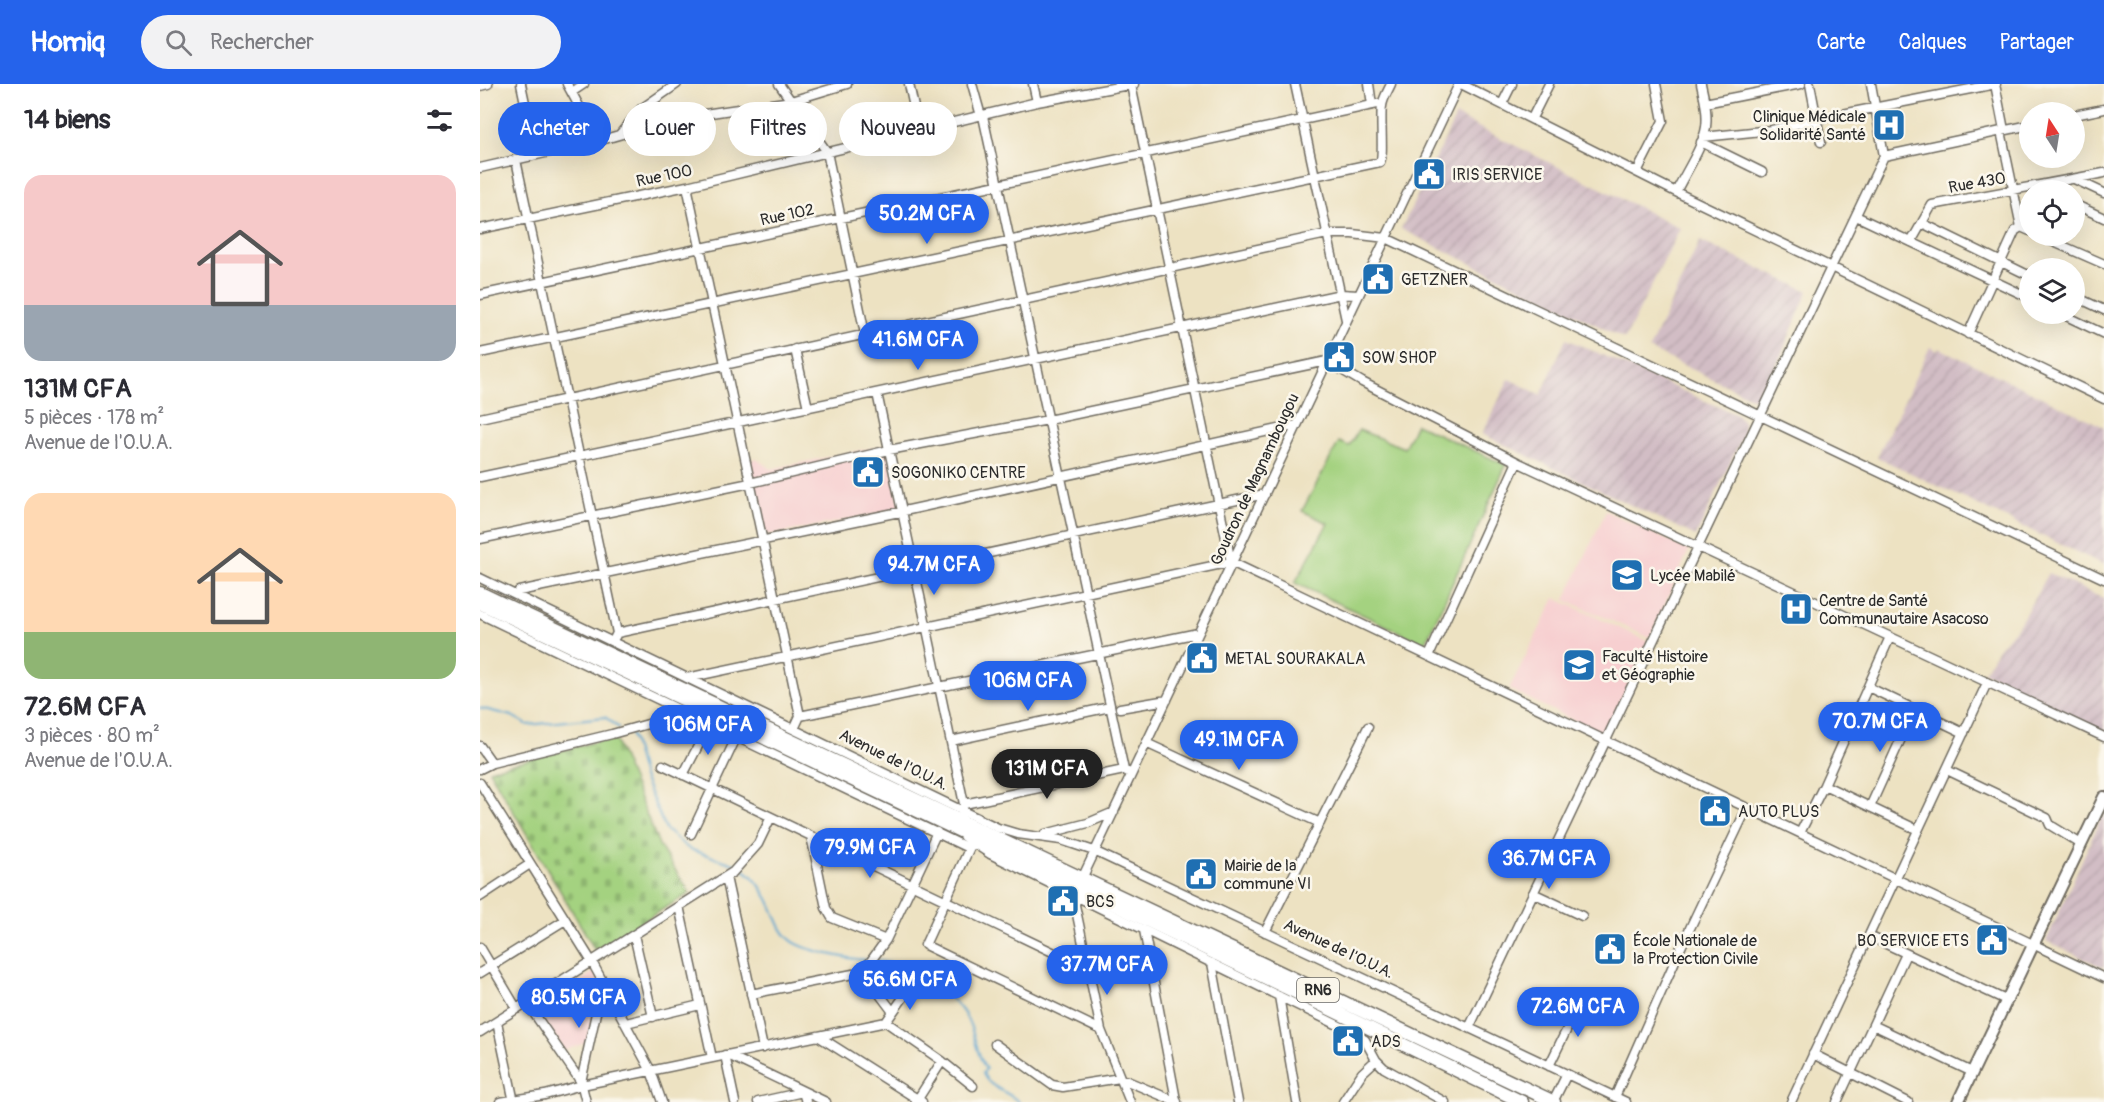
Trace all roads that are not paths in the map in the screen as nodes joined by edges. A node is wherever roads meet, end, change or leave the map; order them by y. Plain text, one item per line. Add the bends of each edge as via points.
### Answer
1 (488, 84) edge
2 (521, 84) edge
3 (584, 84) edge
4 (677, 84) edge
5 (779, 84) edge
6 (848, 84) edge
7 (909, 84) edge
8 (972, 84) edge
9 (1033, 84) edge
10 (1132, 84) edge
11 (1295, 84) edge
12 (1369, 84) edge
13 (1391, 84) edge
14 (1460, 84) edge
15 (1512, 84) edge
16 (1549, 84) edge
17 (1656, 84) edge
18 (1701, 84) edge
19 (1801, 84) edge
20 (1810, 84) edge
21 (1871, 84) edge
22 (1995, 84) edge
23 (480, 86) edge
24 (570, 88) edge
25 (791, 101) junction
26 (525, 102) edge
27 (577, 102) edge
28 (913, 102) edge
29 (1037, 102) junction
30 (1382, 103) junction
31 (1705, 103) junction
32 (1502, 104) junction
33 (1372, 105) junction
34 (1875, 108) junction
35 (2104, 109) edge
36 (2085, 113) edge
37 (982, 116) junction
38 (1532, 118) junction
39 (1817, 119) junction
40 (1302, 120) junction
41 (957, 122) edge
42 (2019, 127) edge
43 (2003, 131) junction
44 (620, 134) junction
45 (611, 137) edge
46 (1702, 140) junction
47 (1821, 142) dead end
48 (839, 149) edge
49 (827, 152) joint
50 (1144, 153) junction
51 (532, 156) edge
52 (811, 156) edge
53 (1884, 156) junction
54 (516, 160) junction
55 (480, 168) edge
56 (1637, 172) junction
57 (1762, 172) dead end
58 (2104, 173) edge
59 (1315, 176) junction
60 (2073, 179) junction
61 (2068, 180) edge
62 (997, 185) junction
63 (687, 186) junction
64 (2019, 189) edge
65 (2013, 190) junction
66 (1676, 192) junction
67 (2104, 193) edge
68 (1156, 209) junction
69 (2085, 209) edge
70 (2019, 210) edge
71 (1856, 216) junction
72 (529, 218) junction
73 (840, 218) junction
74 (2104, 218) edge
75 (1922, 223) junction
76 (480, 229) edge
77 (2019, 230) edge
78 (1327, 234) junction
79 (1386, 238) junction
80 (1009, 241) junction
81 (1911, 242) junction
82 (2063, 246) edge
83 (700, 248) junction
84 (2000, 262) junction
85 (2104, 264) edge
86 (1831, 267) junction
87 (1168, 268) junction
88 (2019, 271) edge
89 (852, 274) junction
90 (1992, 280) junction
91 (542, 282) junction
92 (2019, 293) edge
93 (1341, 294) junction
94 (480, 295) edge
95 (1358, 295) junction
96 (1022, 300) junction
97 (2085, 301) edge
98 (712, 304) junction
99 (2104, 310) edge
100 (1346, 320) junction
101 (2083, 324) edge
102 (1181, 328) junction
103 (865, 334) junction
104 (1968, 334) junction
105 (2104, 334) edge
106 (554, 338) junction
107 (795, 349) junction
108 (480, 353) edge
109 (1035, 359) junction
110 (1327, 361) junction
111 (725, 365) junction
112 (1194, 389) junction
113 (877, 393) junction
114 (567, 399) junction
115 (2104, 399) edge
116 (808, 408) junction
117 (1760, 416) junction
118 (480, 418) edge
119 (1048, 420) junction
120 (737, 423) junction
121 (1297, 425) junction
122 (1206, 444) junction
123 (889, 450) junction
124 (579, 456) junction
125 (1517, 462) junction
126 (1060, 475) junction
127 (480, 477) edge
128 (750, 483) junction
129 (1265, 494) junction
130 (1219, 504) junction
131 (904, 511) junction
132 (592, 517) junction
133 (1073, 535) junction
134 (480, 539) edge
135 (762, 539) junction
136 (1699, 546) junction
137 (1231, 562) junction
138 (915, 570) junction
139 (604, 572) junction
140 (480, 578) edge
141 (2104, 579) edge
142 (480, 593) edge
143 (1086, 593) junction
144 (519, 597) junction
145 (775, 600) junction
146 (480, 603) edge
147 (480, 614) edge
148 (927, 627) junction
149 (617, 633) junction
150 (1198, 633) junction
151 (1890, 637) junction
152 (612, 642) junction
153 (1099, 654) junction
154 (1429, 656) junction
155 (787, 657) junction
156 (687, 678) junction
157 (1987, 683) junction
158 (940, 687) junction
159 (1868, 687) junction
160 (1167, 700) junction
161 (1110, 707) junction
162 (1120, 708) dead end
163 (679, 710) junction
164 (1914, 710) junction
165 (800, 716) junction
166 (709, 725) junction
167 (1368, 727) dead end
168 (794, 729) junction
169 (1964, 733) junction
170 (2104, 737) edge
171 (736, 738) junction
172 (951, 741) junction
173 (1606, 741) junction
174 (1146, 743) junction
175 (480, 746) edge
176 (492, 763) junction
177 (663, 765) dead end
178 (480, 769) edge
179 (1947, 770) junction
180 (1128, 772) junction
181 (683, 775) junction
182 (480, 783) edge
183 (1824, 785) junction
184 (712, 788) junction
185 (2104, 797) edge
186 (1870, 807) junction
187 (1747, 808) junction
188 (1114, 812) junction
189 (960, 816) junction
190 (771, 817) junction
191 (1320, 823) junction
192 (1918, 830) junction
193 (937, 832) junction
194 (1800, 833) junction
195 (691, 834) dead end
196 (811, 836) junction
197 (1039, 836) junction
198 (2081, 844) junction
199 (972, 846) junction
200 (1094, 851) junction
201 (530, 864) junction
202 (730, 875) junction
203 (1896, 879) junction
204 (912, 884) junction
205 (1078, 887) junction
206 (1533, 893) junction
207 (480, 897) edge
208 (946, 901) junction
209 (680, 906) junction
210 (1582, 915) dead end
211 (565, 920) junction
212 (1144, 930) junction
213 (1265, 932) junction
214 (634, 935) junction
215 (1869, 936) junction
216 (886, 940) junction
217 (2033, 944) junction
218 (480, 947) edge
219 (1906, 954) junction
220 (592, 962) junction
221 (1212, 963) junction
222 (491, 966) junction
223 (1088, 969) junction
224 (863, 972) junction
225 (480, 973) edge
226 (2104, 978) edge
227 (603, 981) junction
228 (912, 985) dead end
229 (751, 994) junction
230 (1279, 996) junction
231 (1582, 998) dead end
232 (2008, 1001) junction
233 (527, 1003) junction
234 (700, 1005) junction
235 (517, 1009) junction
236 (893, 1012) junction
237 (653, 1017) junction
238 (497, 1022) junction
239 (886, 1022) junction
240 (626, 1023) junction
241 (1872, 1025) junction
242 (1469, 1028) junction
243 (1101, 1030) junction
244 (480, 1032) edge
245 (818, 1036) junction
246 (995, 1044) dead end
247 (763, 1048) junction
248 (1813, 1054) junction
249 (726, 1055) junction
250 (712, 1058) junction
251 (1376, 1060) junction
252 (942, 1061) junction
253 (1549, 1066) junction
254 (651, 1071) junction
255 (1972, 1072) junction
256 (1567, 1074) junction
257 (1850, 1074) junction
258 (1120, 1078) junction
259 (582, 1084) junction
260 (973, 1086) dead end
261 (803, 1092) junction
262 (1615, 1097) junction
263 (513, 1101) edge
264 (919, 1101) edge
265 (1177, 1101) edge
266 (1344, 1101) edge
267 (1902, 1101) edge
268 (500, 1102) edge
269 (586, 1102) edge
270 (662, 1102) edge
271 (735, 1102) edge
272 (758, 1102) edge
273 (806, 1102) edge
274 (826, 1102) edge
275 (1130, 1102) edge
276 (1238, 1102) edge
277 (1297, 1102) edge
278 (1446, 1102) edge
279 (1522, 1102) edge
280 (1553, 1102) edge
281 (1626, 1102) edge
282 (1791, 1102) edge
283 (1837, 1102) edge
284 (1958, 1102) edge

1 - 23 street
2 - 26 street
3 - 24 street
4 - 44 street via 641,109
5 - 25 street
6 - 25 street
7 - 28 street
8 - 37 street
9 - 29 street
10 - 29 street, Rue 100
10 - 50 street
11 - 40 street
12 - 33 street
13 - 30 street
14 - 32 street
14 - 79 street, Goudron de Magnambougou
15 - 32 street
16 - 38 street
17 - 56 street via 1663,121
18 - 31 street
19 - 31 street
20 - 39 street
21 - 34 street
22 - 34 street
22 - 43 street
24 - 27 street
25 - 44 street via 678,118
29 - 37 street, Rue 100
30 - 33 street, Rue 102
30 - 59 street via 1383,159
31 - 46 street via 1706,128
32 - 38 street
33 - 40 street, Rue 102
34 - 39 street
34 - 53 street
35 - 36 street
37 - 41 street, Rue 100
37 - 62 street
38 - 56 street
39 - 46 street
39 - 47 street
40 - 50 street, Rue 102
40 - 59 street
42 - 43 street
43 - 53 street
43 - 65 street
44 - 45 street
46 - 57 street
46 - 66 street
48 - 49 street, Rue 100
49 - 73 street
50 - 62 street, Rue 102
50 - 68 street
51 - 54 street
52 - 63 street, Rue 100
53 - 71 street
54 - 55 street
54 - 72 street
56 - 66 street
58 - 60 street, Rue 430
59 - 68 street
59 - 78 street
60 - 61 street, Rue 430
60 - 67 street
62 - 73 street, Rue 102
62 - 80 street
63 - 72 street, Rue 100
63 - 83 street
64 - 65 street, Rue 430
65 - 70 street
65 - 75 street, Rue 430 via 1932,205
66 - 86 street
68 - 80 street
68 - 87 street
69 - 74 street
71 - 81 street
71 - 86 street
72 - 76 street, Rue 100
72 - 91 street
73 - 83 street, Rue 102
73 - 89 street
75 - 81 street, Rue 430
75 - 84 street
77 - 84 street via 2015,231
78 - 79 street
78 - 87 street
78 - 93 street
79 - 95 street, Goudron de Magnambougou
79 - 117 street
80 - 89 street
80 - 96 street
81 - 90 street
82 - 85 street
83 - 91 street, Rue 102
83 - 98 street
84 - 88 street
84 - 90 street
86 - 104 street
86 - 117 street
87 - 96 street
87 - 102 street
89 - 98 street
89 - 103 street
90 - 92 street
90 - 104 street
91 - 94 street, Rue 102
91 - 106 street
93 - 95 street
93 - 100 street
93 - 102 street
95 - 100 street, Goudron de Magnambougou
96 - 103 street
96 - 109 street
97 - 99 street
98 - 106 street
98 - 111 street
100 - 110 street, Goudron de Magnambougou
101 - 105 street
102 - 109 street
102 - 112 street
103 - 107 street
104 - 115 street
106 - 108 street
106 - 114 street
107 - 111 street
107 - 116 street
109 - 113 street
109 - 119 street
110 - 112 street
110 - 121 street, Goudron de Magnambougou
110 - 125 street
111 - 114 street
111 - 120 street
112 - 119 street
112 - 122 street
113 - 116 street
113 - 123 street
114 - 118 street
114 - 124 street
116 - 120 street
117 - 136 street
117 - 141 street
119 - 123 street
119 - 126 street
120 - 124 street
120 - 128 street
121 - 122 street
121 - 129 street, Goudron de Magnambougou
122 - 126 street
122 - 130 street
123 - 128 street
123 - 131 street
124 - 127 street
124 - 132 street
125 - 136 street
125 - 154 street
126 - 131 street
126 - 133 street
128 - 132 street
128 - 135 street
129 - 130 street
129 - 137 street, Goudron de Magnambougou
130 - 133 street
130 - 137 street
131 - 135 street
131 - 138 street
132 - 134 street
132 - 139 street
133 - 138 street
133 - 143 street
135 - 139 street
135 - 145 street
136 - 151 street
136 - 173 street
137 - 143 street
137 - 150 street, Goudron de Magnambougou
137 - 154 street
138 - 145 street
138 - 148 street
139 - 144 street via 519,591
139 - 149 street
140 - 144 street, Avenue de l'O.U.A.
142 - 189 highway, Avenue de l'O.U.A. / RN6
143 - 148 street
143 - 153 street
144 - 152 street, Avenue de l'O.U.A.
145 - 149 street
145 - 155 street
146 - 189 highway, Avenue de l'O.U.A. / RN6
147 - 163 street, Avenue de l'O.U.A.
148 - 155 street
148 - 158 street
149 - 152 street
150 - 153 street
150 - 160 street, Goudron de Magnambougou
151 - 157 street
151 - 159 street
152 - 156 street, Avenue de l'O.U.A.
153 - 158 street
153 - 161 street
154 - 173 street
155 - 156 street
155 - 165 street
156 - 168 street, Avenue de l'O.U.A.
157 - 169 street
157 - 170 street
158 - 165 street
158 - 172 street
159 - 164 street
159 - 183 street
160 - 162 street
160 - 174 street, Goudron de Magnambougou
161 - 172 street
161 - 180 street
163 - 166 street, Avenue de l'O.U.A.
163 - 176 street via 673,717
164 - 169 street
164 - 186 street
165 - 168 street
166 - 171 street, Avenue de l'O.U.A.
166 - 181 street
167 - 191 street
168 - 189 street, Avenue de l'O.U.A.
169 - 179 street
171 - 184 street
171 - 193 street, Avenue de l'O.U.A.
172 - 189 street
173 - 187 street
173 - 206 street
174 - 180 street, Goudron de Magnambougou
174 - 191 street
175 - 176 street
176 - 178 street
177 - 181 street
179 - 192 street
179 - 198 street via 2047,818 2050,825
180 - 188 street, Goudron de Magnambougou
180 - 189 street
181 - 184 street
182 - 201 street
183 - 186 street
183 - 194 street
184 - 190 street
184 - 195 street
185 - 198 main road
186 - 192 street
187 - 194 street
187 - 262 street
188 - 197 street
188 - 200 street, Goudron de Magnambougou
189 - 197 street, Avenue de l'O.U.A. via 1018,834
189 - 199 street
189 - 205 highway, Avenue de l'O.U.A. / RN6
190 - 196 street
190 - 202 street via 758,844
191 - 213 street
192 - 203 street
193 - 199 street, Avenue de l'O.U.A. via 966,847
193 - 204 street
194 - 203 street
196 - 204 street
196 - 216 street via 829,914
197 - 200 street, Avenue de l'O.U.A.
198 - 217 main road
199 - 205 street, Avenue de l'O.U.A.
199 - 208 street
200 - 205 street, Goudron de Magnambougou
200 - 213 street, Avenue de l'O.U.A.
201 - 207 street
201 - 211 street
202 - 209 street
202 - 229 street
203 - 215 street
203 - 217 street
204 - 208 street
204 - 216 street
205 - 212 street, Avenue de l'O.U.A.
205 - 223 street via 1075,905
205 - 279 highway, Avenue de l'O.U.A. / RN6
205 - 280 highway, Avenue de l'O.U.A. / RN6
206 - 210 street
206 - 242 street
208 - 223 street
208 - 243 street via 925,945
209 - 214 street
209 - 234 street
211 - 220 street
211 - 222 street
212 - 221 street, Avenue de l'O.U.A.
212 - 265 street
213 - 242 street, Avenue de l'O.U.A.
214 - 220 street
214 - 237 street
215 - 219 street
215 - 248 street
216 - 224 street
217 - 226 street
217 - 232 main road
218 - 222 street
219 - 232 street
219 - 241 street
220 - 227 street
220 - 233 street
221 - 230 street, Avenue de l'O.U.A.
221 - 276 street
222 - 225 street
222 - 235 street
223 - 243 street
224 - 229 street
224 - 236 street
227 - 240 street
227 - 259 street
228 - 236 street
229 - 247 street
230 - 251 street, Avenue de l'O.U.A. via 1365,1040
230 - 277 street
231 - 253 street
232 - 255 main road
233 - 235 street
233 - 259 street
234 - 237 street
234 - 250 street
235 - 238 street
236 - 239 street
237 - 240 street
238 - 244 street
238 - 263 street
239 - 245 street
239 - 252 street
240 - 254 street
241 - 255 street
241 - 257 street
242 - 253 street, Avenue de l'O.U.A.
243 - 258 street
245 - 247 street
245 - 264 street
246 - 258 street via 1052,1085 1062,1087
247 - 249 street
248 - 257 street
248 - 282 street
249 - 250 street
249 - 261 street
249 - 271 street
250 - 254 street
251 - 266 street via 1362,1073
251 - 278 street, Avenue de l'O.U.A.
252 - 260 street
252 - 264 street
253 - 256 street, Avenue de l'O.U.A.
254 - 259 street
254 - 270 street
255 - 284 main road
256 - 262 street, Avenue de l'O.U.A.
256 - 280 street
257 - 267 street
257 - 283 street
258 - 265 street
258 - 275 street
259 - 263 street
259 - 269 street
261 - 272 street
261 - 273 street
261 - 274 street
262 - 281 street, Avenue de l'O.U.A.
263 - 268 street

